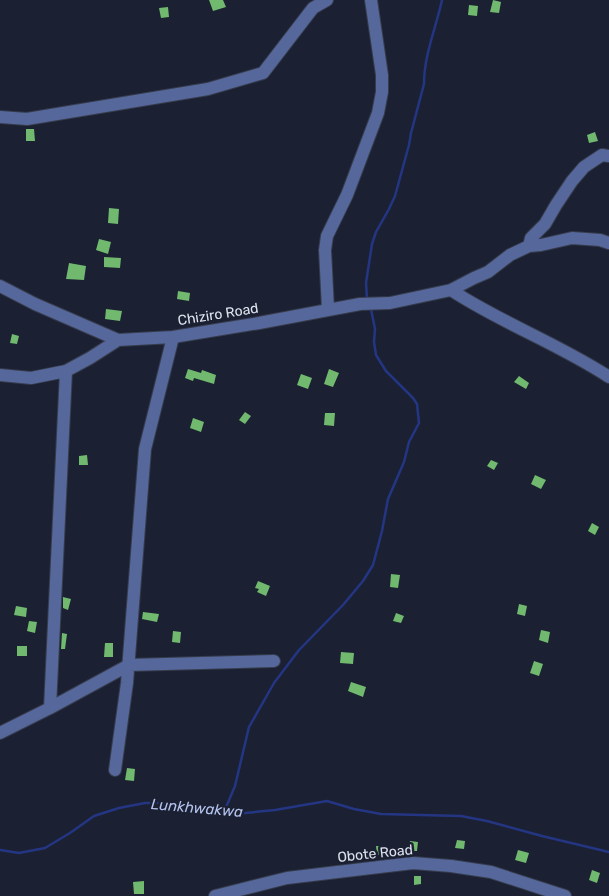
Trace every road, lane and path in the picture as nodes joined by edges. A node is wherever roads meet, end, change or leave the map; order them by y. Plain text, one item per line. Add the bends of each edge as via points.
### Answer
1 (327, 0) edge
2 (371, 0) edge
3 (0, 117) edge
4 (609, 156) edge
5 (609, 243) edge
6 (529, 246) junction
7 (0, 286) edge
8 (450, 290) junction
9 (328, 309) junction
10 (174, 337) junction
11 (118, 340) junction
12 (66, 371) junction
13 (0, 375) edge
14 (609, 377) edge
15 (274, 661) dead end
16 (129, 665) junction
17 (50, 708) junction
18 (0, 732) edge
19 (115, 770) dead end
20 (215, 896) edge
21 (565, 896) edge

1 - 3 street via 313,8 263,73 208,90 27,119
2 - 9 street via 382,92 378,112 347,195 327,236
4 - 6 street via 602,155 584,167 545,224 531,238
5 - 6 street via 572,238
6 - 8 street, Chiziro Road via 510,255 488,272
7 - 11 street, Chiziro Road
8 - 9 street, Chiziro Road via 390,302
8 - 14 street
9 - 10 street, Chiziro Road
10 - 11 street, Chiziro Road
10 - 16 street via 145,448
11 - 12 street
12 - 13 street via 31,378
12 - 17 street
15 - 16 street
16 - 17 street
16 - 19 street
17 - 18 street
20 - 21 street, Obote Road via 287,878 413,862 491,872

